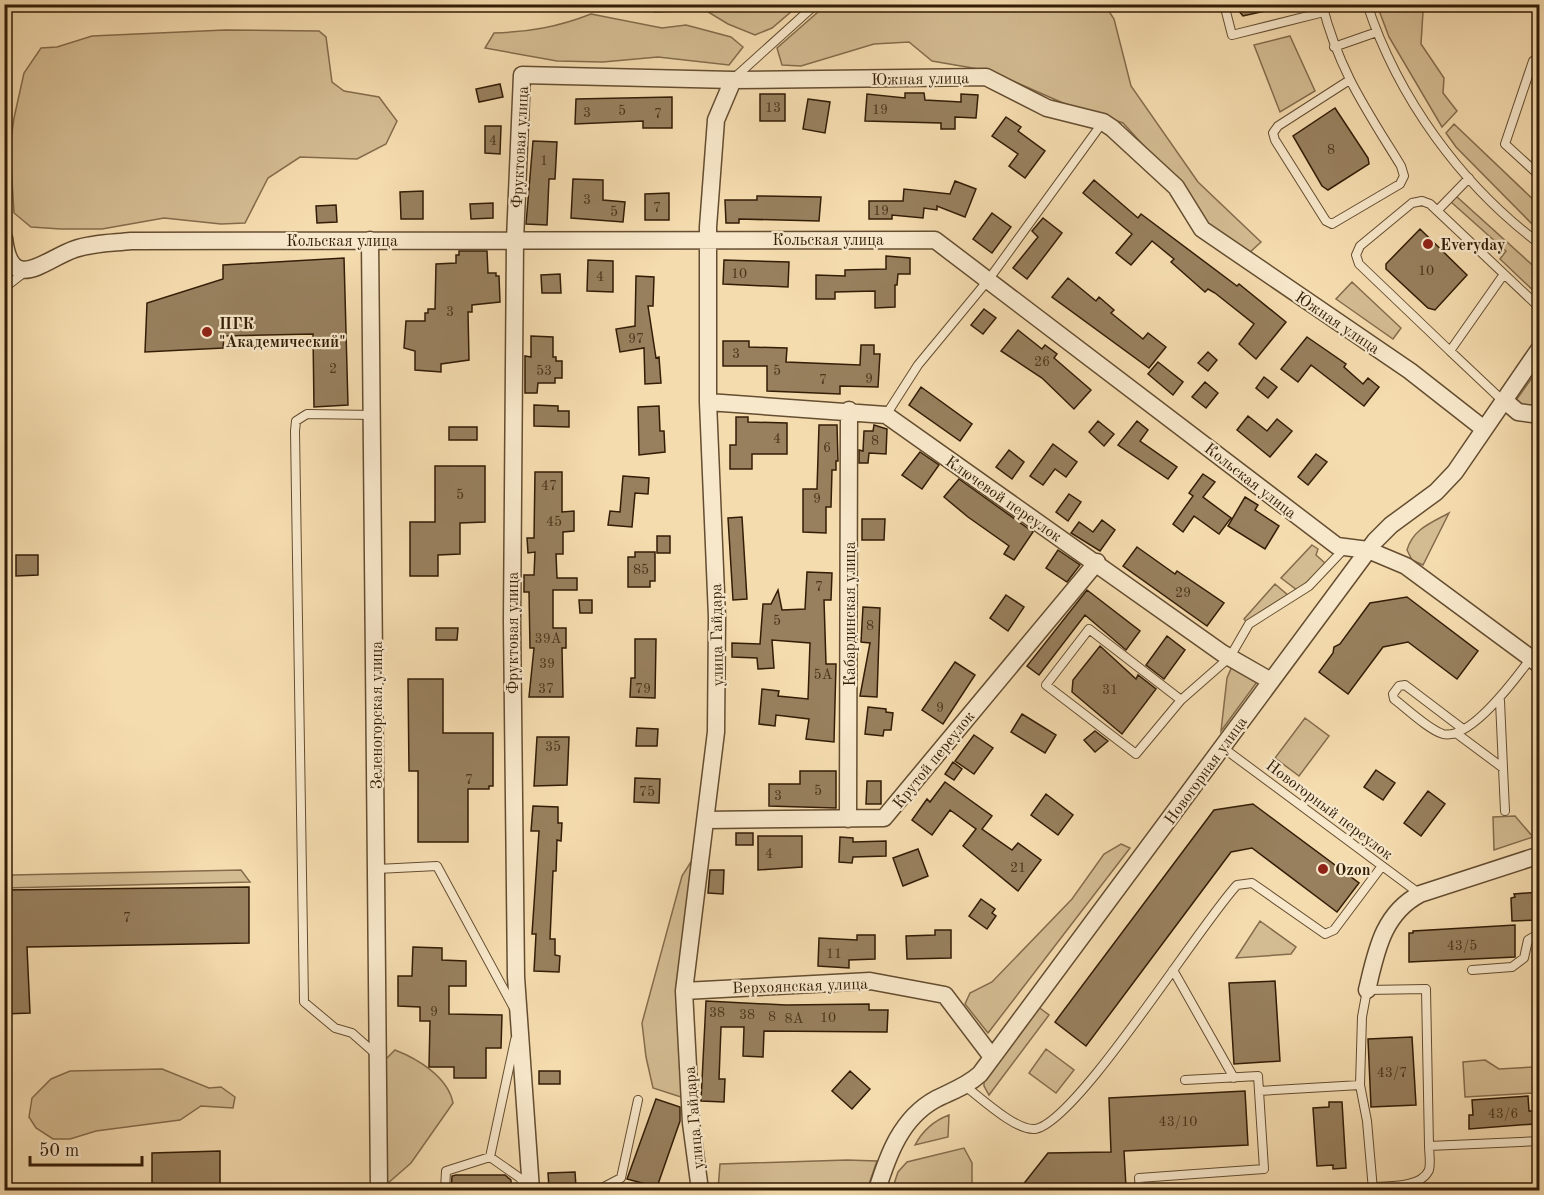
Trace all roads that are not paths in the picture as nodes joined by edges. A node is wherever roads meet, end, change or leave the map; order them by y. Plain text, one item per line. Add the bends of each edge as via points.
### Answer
1 (816, 4) edge
2 (1224, 4) edge
3 (1366, 4) edge
4 (1323, 8) edge
5 (1377, 32) junction
6 (1334, 47) junction
7 (1539, 61) edge
8 (522, 75) joint
9 (733, 80) junction
10 (1348, 81) junction
11 (1103, 122) junction
12 (1539, 176) edge
13 (1469, 178) junction
14 (1437, 211) junction
15 (4, 238) edge
16 (708, 239) junction
17 (370, 240) junction
18 (515, 240) junction
19 (1539, 244) edge
20 (27, 271) junction
21 (1504, 274) junction
22 (989, 279) junction
23 (4, 288) edge
24 (1539, 308) edge
25 (1539, 348) edge
26 (1450, 351) junction
27 (1504, 400) junction
28 (708, 402) junction
29 (849, 410) junction
30 (886, 414) junction
31 (1539, 415) edge
32 (374, 416) junction
33 (1484, 429) junction
34 (1340, 548) junction
35 (1368, 550) junction
36 (1097, 562) junction
37 (1230, 657) junction
38 (1535, 661) edge
39 (1271, 681) junction
40 (1181, 700) junction
41 (1500, 701) junction
42 (1460, 731) junction
43 (1222, 747) junction
44 (1503, 768) junction
45 (1506, 810) dead end
46 (848, 819) junction
47 (706, 820) junction
48 (1539, 855) edge
49 (1382, 866) junction
50 (377, 869) junction
51 (1420, 894) junction
52 (1539, 933) edge
53 (1173, 970) junction
54 (1472, 970) dead end
55 (1367, 990) junction
56 (684, 991) junction
57 (519, 1017) junction
58 (378, 1056) junction
59 (992, 1057) junction
60 (1234, 1077) junction
61 (1185, 1080) dead end
62 (1360, 1085) junction
63 (965, 1086) junction
64 (1259, 1091) junction
65 (638, 1100) dead end
66 (1539, 1141) edge
67 (1429, 1146) junction
68 (490, 1157) junction
69 (526, 1186) edge
70 (1372, 1189) edge
71 (379, 1191) edge
72 (445, 1191) edge
73 (519, 1191) edge
74 (598, 1191) edge
75 (700, 1191) edge
76 (877, 1191) edge
77 (1140, 1191) edge

1 - 9 lane
2 - 4 lane via 1232,35
3 - 5 lane
4 - 6 lane
5 - 6 lane
5 - 13 lane via 1390,63 1430,129
6 - 10 lane
7 - 12 lane via 1533,61 1505,144
8 - 9 street, Южная улица
8 - 18 street, Фруктовая улица
9 - 11 street, Южная улица via 986,77 1047,108
9 - 16 street, улица Гайдара via 716,120
10 - 10 lane via 1273,133 1326,221 1332,224 1400,184 1404,176
11 - 22 lane
11 - 33 street, Южная улица via 1176,187 1202,229 1410,371
13 - 14 lane
13 - 19 lane
14 - 21 lane
14 - 26 lane via 1426,201 1412,203 1360,246 1356,255 1359,264
15 - 20 street via 7,258
16 - 18 street, Кольская улица
16 - 22 street, Кольская улица via 935,240
16 - 28 street, улица Гайдара
17 - 18 street, Кольская улица
17 - 20 street, Кольская улица via 131,241 77,248
17 - 32 street, Зеленогорская улица
18 - 57 street, Фруктовая улица via 512,621
20 - 23 lane
21 - 24 lane
21 - 26 lane
22 - 30 lane via 918,365
22 - 34 street, Кольская улица
25 - 27 street, Новогорная улица
26 - 27 lane
27 - 31 street via 1518,412
27 - 33 street, Новогорная улица
28 - 29 street, Ключевой переулок
28 - 47 street, улица Гайдара via 717,629 716,732
29 - 30 street, Ключевой переулок
29 - 46 street, Кабардинская улица
30 - 36 street, Ключевой переулок
32 - 50 street, Зеленогорская улица
32 - 58 lane via 307,414 296,421 295,431 304,1002 335,1028 352,1033
33 - 35 street, Новогорная улица via 1446,483 1391,525
34 - 35 street
34 - 37 lane via 1309,586 1249,624
35 - 38 street via 1406,566
35 - 39 street, Новогорная улица
36 - 37 street, Ключевой переулок
36 - 46 street, Крутой переулок via 884,818
37 - 39 street, Ключевой переулок
37 - 40 lane
38 - 41 lane
39 - 43 street, Новогорная улица
40 - 40 lane via 1089,629 1046,685 1136,754
41 - 42 lane
41 - 44 lane
42 - 42 lane via 1440,733 1394,699 1394,693 1401,684 1405,685
42 - 44 lane
43 - 49 lane, Новогорный переулок
43 - 59 street, Новогорная улица
44 - 45 lane
46 - 47 street, Крутой переулок
47 - 56 street, улица Гайдара
48 - 51 street
49 - 51 lane, Новогорный переулок
49 - 53 lane via 1334,930 1324,934 1252,883 1240,883
50 - 57 lane via 436,866
50 - 58 street, Зеленогорская улица
51 - 55 street via 1404,904 1378,942
52 - 54 lane via 1528,940 1524,958 1512,966
53 - 60 lane
53 - 63 lane via 1090,1080 1048,1124 1037,1129 1020,1127
55 - 62 lane via 1362,1017
55 - 67 lane via 1426,989
56 - 59 street, Верхоянская улица via 870,981 945,995
56 - 75 street, улица Гайдара via 691,1123
57 - 68 lane
57 - 69 street, Фруктовая улица
58 - 71 street, Зеленогорская улица
59 - 63 street, Новогорная улица
60 - 61 lane
60 - 64 lane via 1258,1076
62 - 64 lane
62 - 70 lane
63 - 76 street, Новогорная улица via 915,1114 890,1148
64 - 77 lane via 1264,1169 1139,1178
65 - 74 lane via 621,1178
66 - 67 lane
67 - 70 lane via 1430,1168 1423,1177 1413,1183
68 - 69 lane
68 - 72 lane via 446,1171
69 - 73 lane

